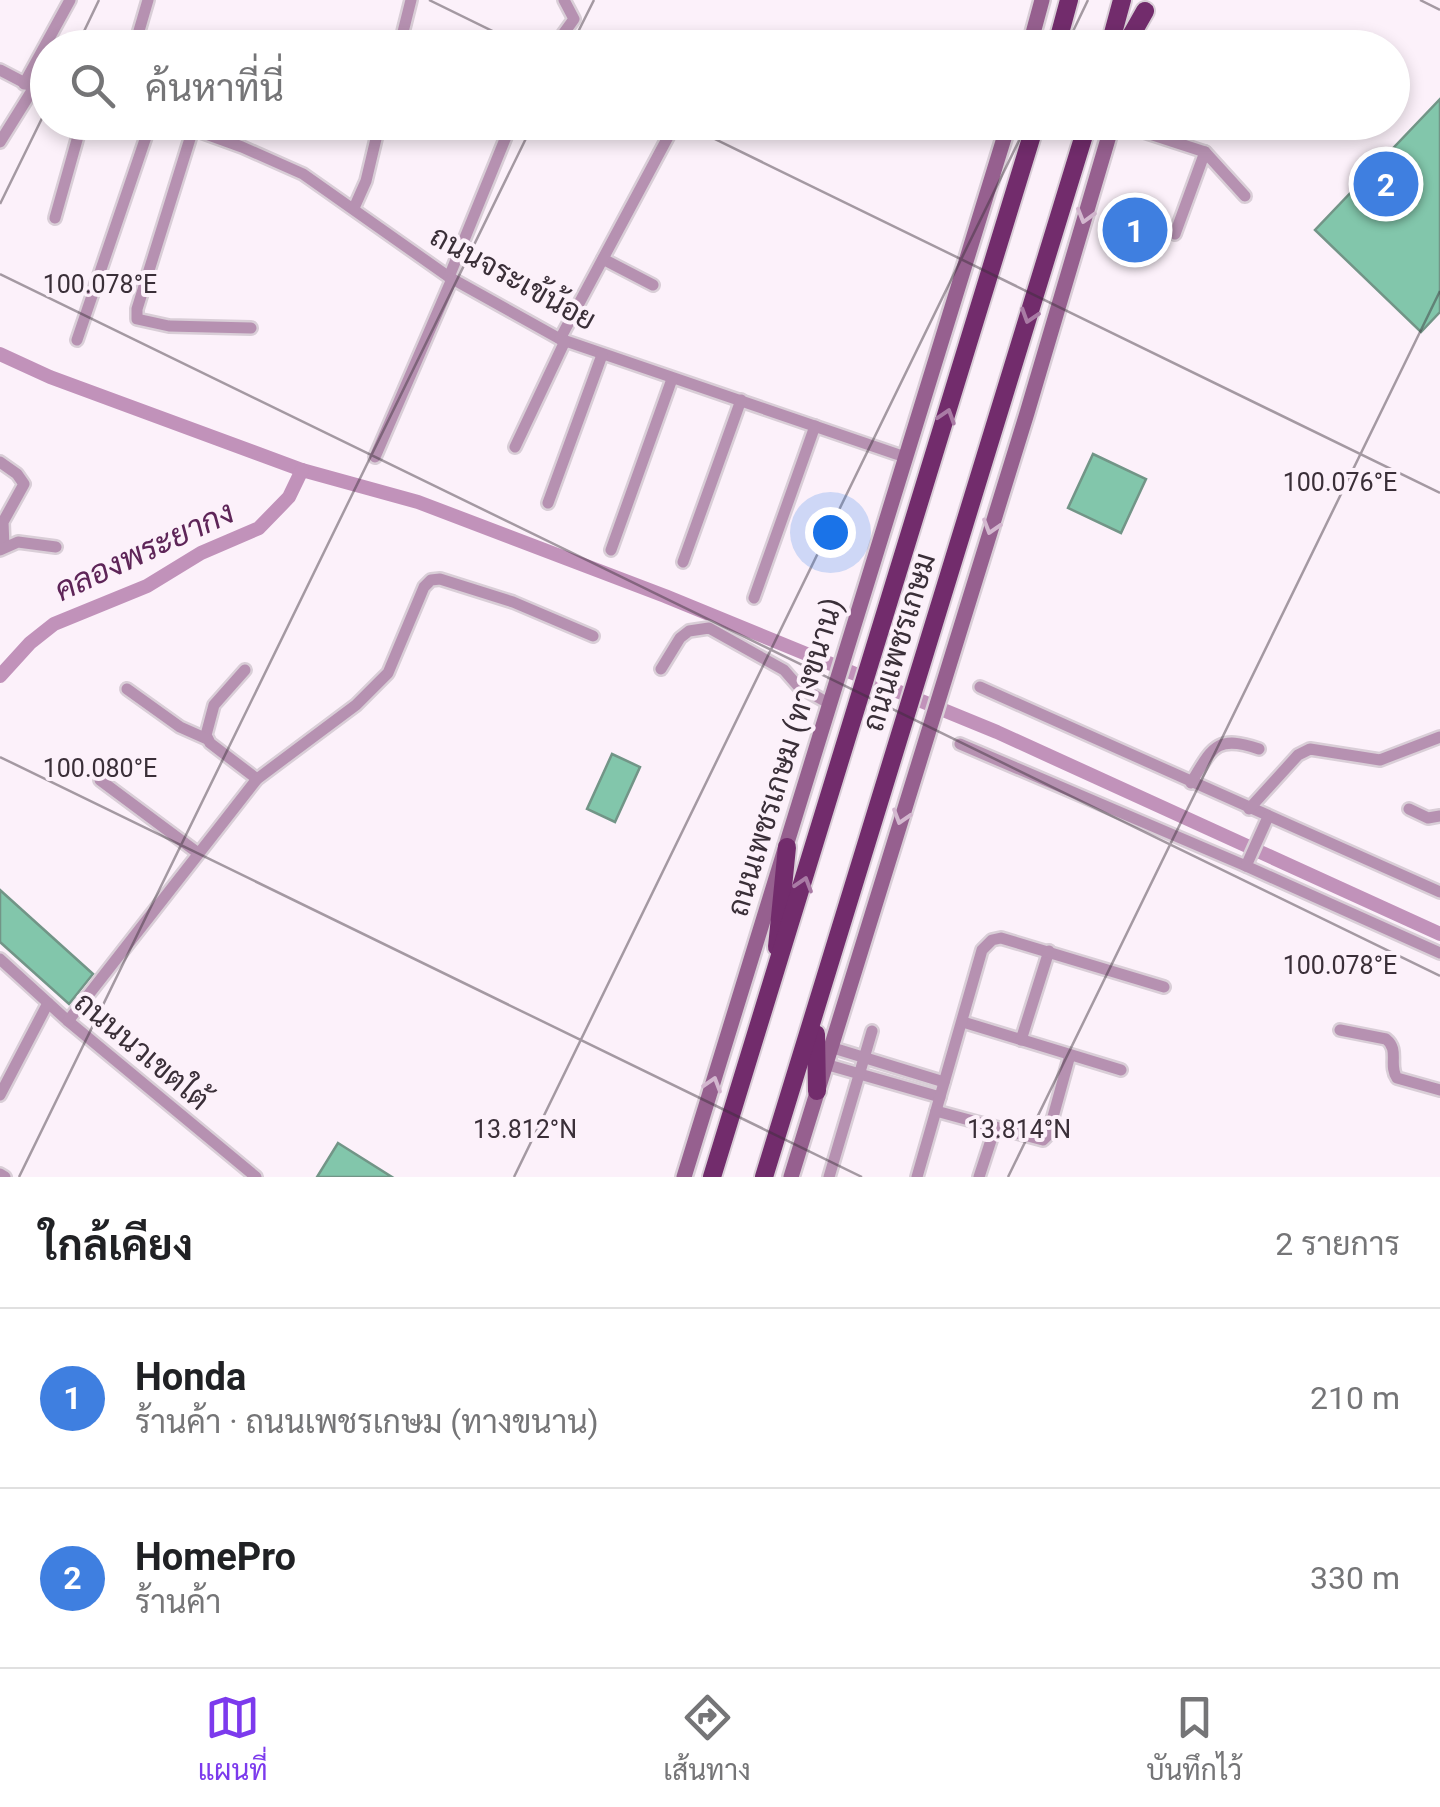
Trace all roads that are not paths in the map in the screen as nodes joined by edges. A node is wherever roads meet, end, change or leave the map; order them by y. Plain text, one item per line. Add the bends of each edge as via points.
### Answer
1 (70, 0) edge
2 (148, 0) edge
3 (411, 0) edge
4 (564, 0) edge
5 (1042, 0) edge
6 (1069, 0) edge
7 (1122, 0) edge
8 (1146, 5) edge
9 (56, 30) edge
10 (139, 30) edge
11 (404, 30) edge
12 (566, 30) edge
13 (1034, 30) edge
14 (1061, 30) edge
15 (1114, 30) edge
16 (1133, 30) edge
17 (1140, 30) edge
18 (0, 70) edge
19 (30, 83) edge
20 (28, 87) junction
21 (77, 140) edge
22 (145, 140) edge
23 (190, 140) edge
24 (220, 140) edge
25 (376, 140) edge
26 (505, 140) edge
27 (666, 140) edge
28 (1003, 140) edge
29 (1030, 140) edge
30 (1082, 140) edge
31 (1108, 140) edge
32 (1169, 140) edge
33 (0, 142) edge
34 (1206, 152) junction
35 (1246, 196) dead end
36 (354, 208) junction
37 (55, 218) dead end
38 (1175, 234) dead end
39 (602, 259) junction
40 (450, 278) junction
41 (653, 285) dead end
42 (251, 328) dead end
43 (78, 340) dead end
44 (562, 340) junction
45 (602, 355) junction
46 (672, 379) junction
47 (741, 400) junction
48 (814, 426) junction
49 (515, 447) dead end
50 (375, 457) dead end
51 (906, 457) junction
52 (0, 462) edge
53 (548, 503) dead end
54 (56, 547) dead end
55 (2, 549) edge
56 (610, 550) dead end
57 (683, 562) dead end
58 (754, 598) dead end
59 (593, 636) dead end
60 (662, 669) dead end
61 (244, 670) dead end
62 (980, 687) dead end
63 (127, 689) dead end
64 (831, 701) junction
65 (1440, 737) edge
66 (206, 739) junction
67 (960, 744) dead end
68 (1259, 748) dead end
69 (257, 779) junction
70 (100, 780) dead end
71 (1190, 783) junction
72 (1248, 808) junction
73 (1409, 809) dead end
74 (1440, 816) edge
75 (1265, 823) junction
76 (787, 847) junction
77 (198, 854) junction
78 (1248, 861) junction
79 (1440, 892) edge
80 (1049, 951) junction
81 (1440, 953) edge
82 (0, 959) edge
83 (777, 972) junction
84 (1164, 987) dead end
85 (48, 1003) junction
86 (818, 1003) junction
87 (68, 1020) junction
88 (963, 1022) junction
89 (872, 1030) dead end
90 (1340, 1030) dead end
91 (1021, 1040) junction
92 (1070, 1055) junction
93 (828, 1056) junction
94 (864, 1058) junction
95 (1121, 1070) dead end
96 (860, 1074) junction
97 (944, 1082) junction
98 (1440, 1090) edge
99 (817, 1092) junction
100 (0, 1095) edge
101 (940, 1097) junction
102 (936, 1111) junction
103 (995, 1128) junction
104 (256, 1177) edge
105 (684, 1177) edge
106 (712, 1177) edge
107 (764, 1177) edge
108 (790, 1177) edge
109 (829, 1177) edge
110 (917, 1177) edge
111 (980, 1177) edge

1 - 9 street
2 - 10 street
3 - 11 street
4 - 12 street via 574,19
5 - 13 main road
6 - 14 highway
7 - 15 highway
8 - 16 highway
8 - 17 main road
18 - 20 street
19 - 20 street
20 - 33 street
21 - 37 street
22 - 43 street
23 - 42 street via 137,319
24 - 36 street, ถนนจระเข้น้อย via 302,174
25 - 36 street
26 - 40 street
27 - 39 street
28 - 51 main road, ถนนเพชรเกษม (ทางขนาน)
83 -> 29 highway, ถนนเพชรเกษม
30 -> 86 highway, ถนนเพชรเกษม
31 -> 93 main road
32 - 34 street
34 - 35 street
34 - 38 street
36 - 40 street, ถนนจระเข้น้อย
39 - 41 street
39 - 44 street
40 - 44 street, ถนนจระเข้น้อย
40 - 50 street
44 - 45 street, ถนนจระเข้น้อย
44 - 49 street
45 - 46 street, ถนนจระเข้น้อย
45 - 53 street
46 - 47 street, ถนนจระเข้น้อย
46 - 56 street
47 - 48 street, ถนนจระเข้น้อย
47 - 57 street
48 - 51 street, ถนนจระเข้น้อย
48 - 58 street
51 - 64 main road, ถนนเพชรเกษม (ทางขนาน)
52 - 55 street via 24,484 3,522
54 - 55 street via 27,542
59 - 69 street via 512,602 430,580 388,673
60 - 64 street via 680,638 709,628
61 - 66 street via 214,706
62 - 71 street
63 - 66 street
64 - 76 main road, ถนนเพชรเกษม (ทางขนาน)
65 - 72 street via 1380,760 1310,749
66 - 69 street
67 - 78 street
68 - 71 street via 1222,742
69 - 77 street
70 - 77 street
71 - 72 street
72 - 75 street
73 - 74 street
75 - 78 street
75 - 79 street
76 - 83 highway
105 -> 76 main road, ถนนเพชรเกษม (ทางขนาน)
77 - 87 street
78 - 81 street
80 - 84 street
80 - 88 street via 992,940 982,950
80 - 91 street
82 - 85 street, ถนนนวเขตใต้
83 - 106 highway, ถนนเพชรเกษม
85 - 87 street, ถนนนวเขตใต้
85 - 100 street
86 - 99 highway
86 - 107 highway, ถนนเพชรเกษม
87 - 104 street, ถนนนวเขตใต้
88 - 91 street
88 - 97 street
89 - 94 street
90 - 98 street via 1386,1038 1398,1078
91 - 92 street
92 - 95 street
92 - 103 street via 1046,1138
93 - 94 street
93 - 96 street
93 - 99 main road
94 - 96 street
94 - 97 street
96 - 101 street
96 - 109 street
97 - 101 street
99 - 108 main road
101 - 102 street
102 - 103 street
102 - 110 street
103 - 111 street

